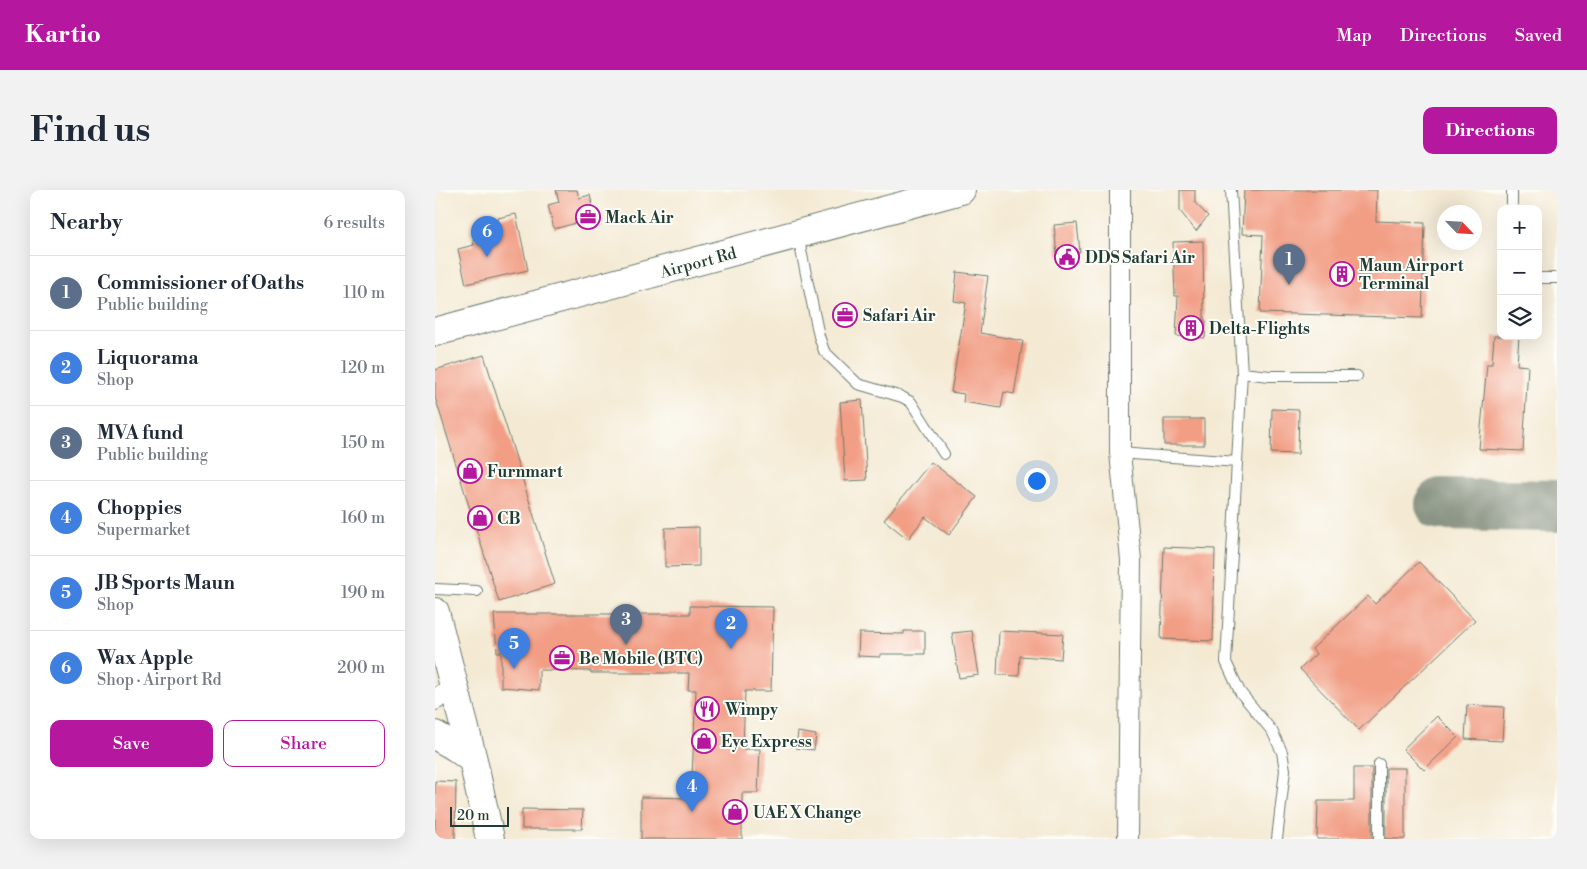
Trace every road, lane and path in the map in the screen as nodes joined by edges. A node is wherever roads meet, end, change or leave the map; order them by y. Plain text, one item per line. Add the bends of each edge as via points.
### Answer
1 (961, 190) edge
2 (1119, 190) edge
3 (1231, 190) edge
4 (1512, 190) edge
5 (1512, 205) edge
6 (798, 235) junction
7 (1542, 278) edge
8 (1557, 278) edge
9 (435, 332) edge
10 (1242, 373) junction
11 (1357, 376) dead end
12 (1120, 453) junction
13 (944, 454) dead end
14 (1237, 462) junction
15 (435, 589) edge
16 (477, 591) dead end
17 (435, 612) edge
18 (445, 693) edge
19 (435, 736) edge
20 (473, 760) junction
21 (1379, 764) dead end
22 (490, 839) edge
23 (1128, 839) edge
24 (1277, 839) edge
25 (1379, 839) edge

1 - 6 street, Airport Rd
2 - 12 street
3 - 10 lane
4 - 5 lane
6 - 9 street, Airport Rd
6 - 13 lane via 824,351 858,384 911,402
7 - 8 lane
10 - 11 lane
10 - 14 lane
12 - 14 lane
12 - 23 street via 1131,560
14 - 24 lane via 1227,662 1240,692 1271,731 1282,752 1285,770
15 - 16 lane
17 - 18 street
18 - 20 street
19 - 20 street
20 - 22 street
21 - 25 lane

